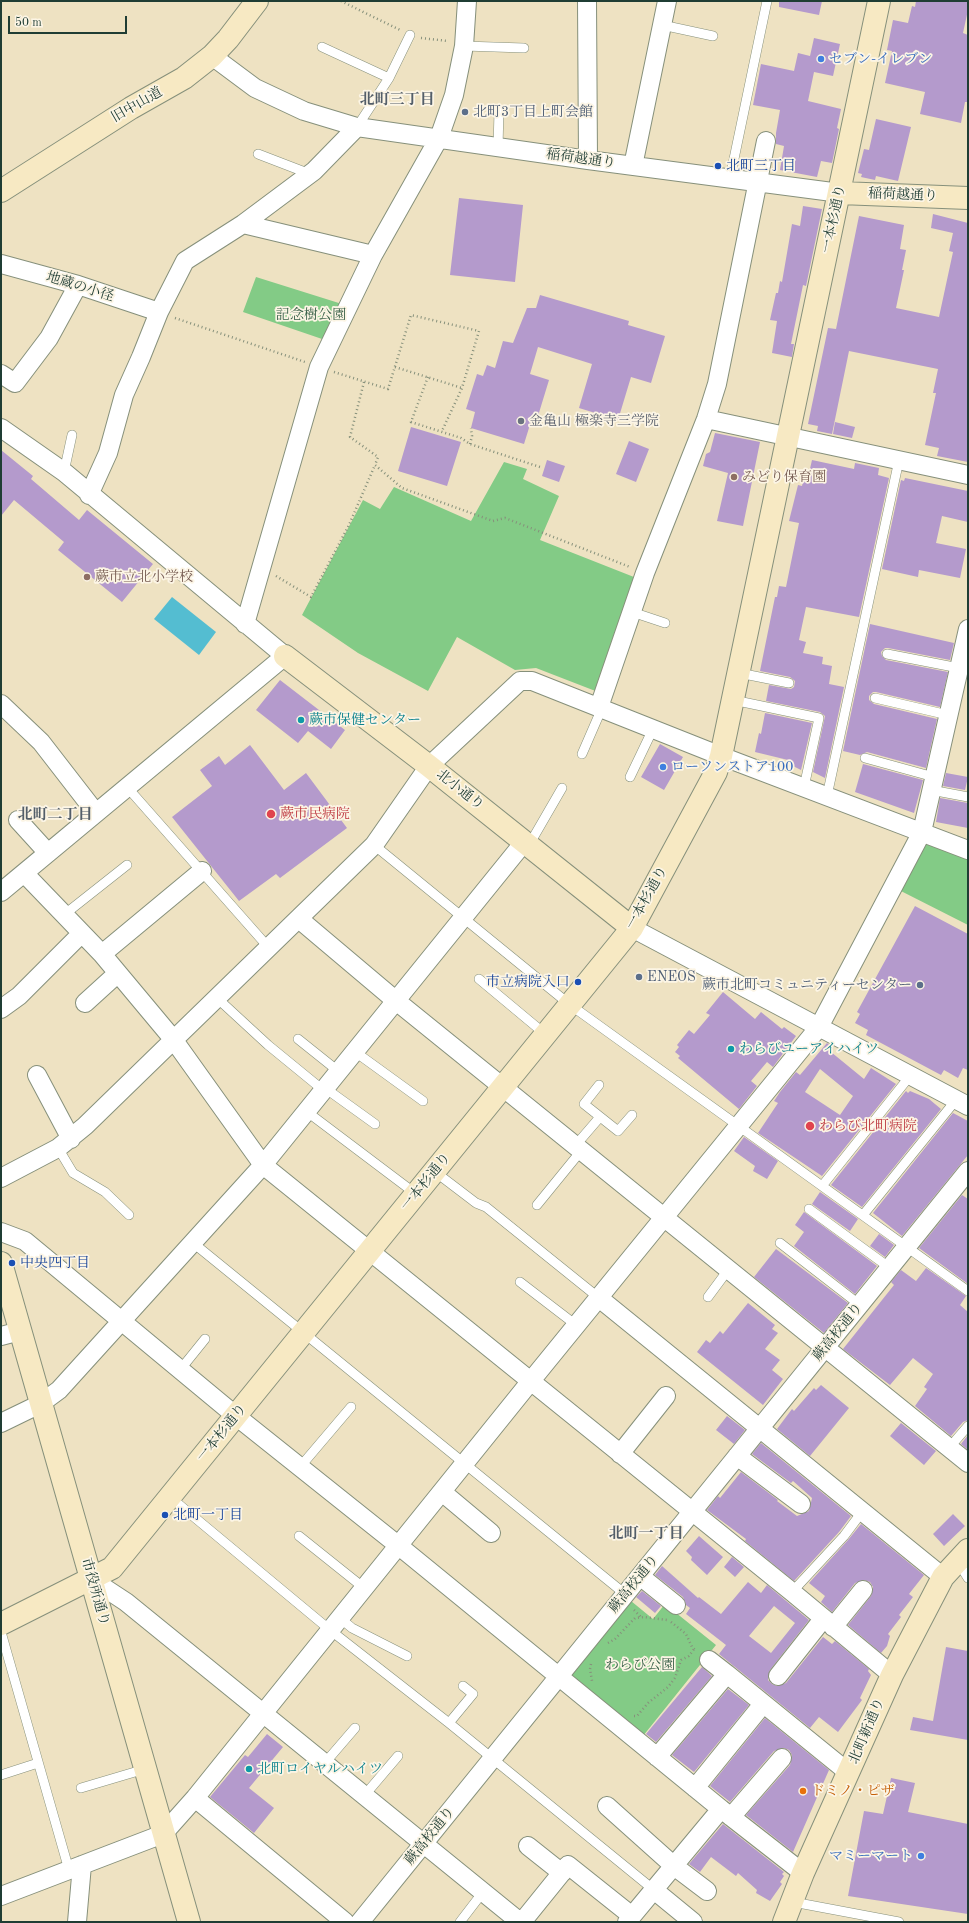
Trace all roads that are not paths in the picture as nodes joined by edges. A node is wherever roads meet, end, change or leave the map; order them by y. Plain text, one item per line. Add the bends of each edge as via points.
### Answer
1 (257, 1) edge
2 (467, 1) edge
3 (587, 1) edge
4 (667, 1) edge
5 (768, 1) edge
6 (880, 1) edge
7 (662, 25) junction
8 (410, 35) dead end
9 (713, 36) dead end
10 (464, 46) junction
11 (322, 47) dead end
12 (524, 48) dead end
13 (212, 56) junction
14 (389, 78) junction
15 (499, 111) dead end
16 (357, 127) junction
17 (439, 138) junction
18 (766, 141) dead end
19 (498, 147) junction
20 (258, 154) dead end
21 (588, 160) junction
22 (633, 166) junction
23 (310, 174) junction
24 (730, 178) junction
25 (758, 182) junction
26 (1, 191) edge
27 (840, 193) junction
28 (968, 198) edge
29 (243, 224) junction
30 (374, 255) junction
31 (1, 264) edge
32 (78, 285) junction
33 (159, 312) junction
34 (1, 374) edge
35 (706, 419) junction
36 (1, 428) edge
37 (72, 435) dead end
38 (788, 437) junction
39 (899, 460) junction
40 (64, 472) junction
41 (968, 475) edge
42 (89, 495) junction
43 (632, 612) junction
44 (665, 623) dead end
45 (245, 624) junction
46 (968, 629) edge
47 (887, 654) dead end
48 (285, 656) junction
49 (959, 668) junction
50 (738, 673) junction
51 (789, 683) dead end
52 (875, 698) dead end
53 (733, 700) junction
54 (1, 704) edge
55 (601, 708) junction
56 (948, 715) junction
57 (653, 729) junction
58 (582, 754) dead end
59 (721, 756) junction
60 (865, 758) dead end
61 (429, 766) junction
62 (630, 777) dead end
63 (933, 784) junction
64 (127, 787) junction
65 (804, 787) junction
66 (562, 788) dead end
67 (827, 796) junction
68 (968, 797) edge
69 (96, 813) junction
70 (18, 820) dead end
71 (922, 832) junction
72 (527, 843) junction
73 (374, 845) junction
74 (968, 850) edge
75 (48, 853) junction
76 (127, 865) dead end
77 (202, 871) junction
78 (24, 873) junction
79 (1, 892) edge
80 (65, 914) junction
81 (462, 918) junction
82 (299, 919) junction
83 (632, 928) junction
84 (82, 933) junction
85 (269, 948) junction
86 (102, 954) junction
87 (118, 973) junction
88 (479, 979) dead end
89 (217, 998) junction
90 (395, 1000) junction
91 (85, 1003) dead end
92 (569, 1004) junction
93 (1, 1008) edge
94 (819, 1027) junction
95 (545, 1034) junction
96 (173, 1039) junction
97 (298, 1039) dead end
98 (354, 1051) junction
99 (338, 1071) junction
100 (36, 1075) dead end
101 (910, 1076) junction
102 (502, 1086) junction
103 (599, 1086) dead end
104 (324, 1089) junction
105 (423, 1101) dead end
106 (962, 1103) edge
107 (306, 1111) junction
108 (632, 1115) dead end
109 (600, 1117) junction
110 (375, 1124) dead end
111 (739, 1126) junction
112 (64, 1143) junction
113 (578, 1148) junction
114 (263, 1165) junction
115 (434, 1171) junction
116 (968, 1171) edge
117 (1, 1178) edge
118 (822, 1186) junction
119 (416, 1194) junction
120 (537, 1205) dead end
121 (809, 1209) dead end
122 (129, 1215) dead end
123 (863, 1215) junction
124 (664, 1218) junction
125 (1, 1232) edge
126 (192, 1242) junction
127 (780, 1243) dead end
128 (907, 1247) junction
129 (370, 1251) junction
130 (1, 1263) edge
131 (890, 1268) junction
132 (728, 1270) junction
133 (520, 1282) dead end
134 (968, 1292) edge
135 (708, 1297) dead end
136 (598, 1298) junction
137 (860, 1305) junction
138 (120, 1321) junction
139 (576, 1326) junction
140 (304, 1332) junction
141 (10, 1334) edge
142 (205, 1339) dead end
143 (825, 1348) junction
144 (180, 1370) junction
145 (530, 1382) junction
146 (666, 1396) dead end
147 (40, 1404) junction
148 (351, 1407) dead end
149 (236, 1416) junction
150 (1, 1423) edge
151 (968, 1426) edge
152 (759, 1429) junction
153 (949, 1448) junction
154 (620, 1454) junction
155 (737, 1456) junction
156 (465, 1464) junction
157 (968, 1464) edge
158 (300, 1467) junction
159 (442, 1492) junction
160 (170, 1497) junction
161 (801, 1504) dead end
162 (692, 1512) junction
163 (862, 1512) junction
164 (491, 1533) dead end
165 (299, 1536) dead end
166 (399, 1546) junction
167 (959, 1567) edge
168 (640, 1576) junction
169 (91, 1579) junction
170 (364, 1588) junction
171 (863, 1590) dead end
172 (792, 1592) junction
173 (625, 1594) junction
174 (676, 1605) dead end
175 (828, 1623) junction
176 (1, 1624) edge
177 (335, 1624) junction
178 (1, 1632) edge
179 (407, 1656) dead end
180 (710, 1660) road end
181 (727, 1674) junction
182 (892, 1675) junction
183 (778, 1676) dead end
184 (559, 1677) junction
185 (463, 1686) dead end
186 (763, 1704) junction
187 (262, 1714) junction
188 (449, 1723) junction
189 (355, 1728) dead end
190 (398, 1756) dead end
191 (657, 1757) junction
192 (782, 1758) dead end
193 (491, 1759) junction
194 (38, 1763) junction
195 (324, 1764) junction
196 (145, 1769) junction
197 (849, 1773) junction
198 (1, 1775) edge
199 (81, 1788) dead end
200 (695, 1788) junction
201 (364, 1796) junction
202 (195, 1798) junction
203 (607, 1806) dead end
204 (726, 1813) junction
205 (163, 1834) junction
206 (423, 1844) junction
207 (528, 1846) dead end
208 (674, 1866) junction
209 (76, 1867) junction
210 (562, 1873) junction
211 (803, 1873) junction
212 (654, 1890) junction
213 (707, 1891) dead end
214 (483, 1892) junction
215 (1, 1896) edge
216 (793, 1902) junction
217 (630, 1919) edge
218 (77, 1922) edge
219 (189, 1922) edge
220 (345, 1922) edge
221 (360, 1922) edge
222 (460, 1922) edge
223 (521, 1922) edge
224 (693, 1922) edge
225 (784, 1922) edge
226 (899, 1922) edge

1 - 13 street, 旧中山道
2 - 10 street
3 - 21 street
4 - 7 street
5 - 24 lane
6 - 27 street, 一本杉通り
7 - 9 lane
7 - 22 street
8 - 14 lane
10 - 12 lane
10 - 17 street via 454,95
11 - 14 lane
13 - 16 street, 稲荷越通り via 255,88 304,111
13 - 26 street, 旧中山道 via 184,78 131,108
14 - 16 lane
15 - 19 lane
16 - 17 street, 稲荷越通り
16 - 23 street
17 - 19 street, 稲荷越通り
17 - 30 street
18 - 25 street
19 - 21 street, 稲荷越通り
20 - 23 lane
21 - 22 street, 稲荷越通り
22 - 24 street, 稲荷越通り
23 - 29 street
24 - 25 street, 稲荷越通り
25 - 27 street, 稲荷越通り
25 - 35 street via 717,384
27 - 28 street, 稲荷越通り
27 - 38 street, 一本杉通り
29 - 30 street
29 - 33 street via 185,261
30 - 45 street via 319,367
31 - 32 street, 地蔵の小径
32 - 33 street, 地蔵の小径
32 - 34 street via 49,338 15,383
33 - 42 street via 124,395 108,453
35 - 38 street
35 - 43 street
36 - 40 street
37 - 40 lane
38 - 39 street
38 - 50 street, 一本杉通り
39 - 41 street
39 - 67 lane
40 - 42 street
42 - 45 street
43 - 44 lane
43 - 55 street
45 - 48 street
46 - 49 street
47 - 49 lane
48 - 61 street, 北小通り
48 - 64 street
49 - 56 street
50 - 51 lane
50 - 53 street, 一本杉通り
52 - 56 lane
53 - 59 street, 一本杉通り
53 - 65 lane via 819,718
54 - 69 street via 41,742
55 - 57 street
55 - 58 lane
55 - 61 street via 532,681 520,681
56 - 63 street
57 - 59 street
57 - 62 lane
59 - 65 street
59 - 83 street, 一本杉通り via 716,772
60 - 63 lane
61 - 72 street, 北小通り
61 - 73 street
63 - 68 lane
63 - 71 street
64 - 69 street
64 - 77 lane
65 - 67 street
66 - 72 lane
67 - 71 street
69 - 75 street
70 - 75 street
71 - 74 street
71 - 94 street
72 - 81 street
72 - 83 street, 北小通り
73 - 81 lane
73 - 82 street
75 - 78 street
76 - 80 lane
77 - 85 lane
77 - 86 street
78 - 79 street
78 - 80 street
80 - 84 street
81 - 90 street
81 - 92 lane
82 - 85 street
82 - 90 street
83 - 92 street, 一本杉通り
83 - 94 street
84 - 86 street
84 - 93 street via 19,996
85 - 89 street
86 - 87 street
87 - 91 street
87 - 96 street
88 - 95 lane
89 - 96 street
89 - 104 lane via 268,1045
90 - 98 street
90 - 102 street
92 - 95 street, 一本杉通り
92 - 111 lane
94 - 101 street
94 - 111 street
95 - 102 street, 一本杉通り
96 - 112 street
96 - 114 street
97 - 99 lane
98 - 99 street
98 - 105 lane
99 - 104 street
100 - 112 street
101 - 106 street
101 - 118 lane
102 - 113 street
102 - 115 street, 一本杉通り
103 - 109 lane via 584,1104
104 - 107 street
104 - 110 lane
106 - 123 lane
107 - 114 street
107 - 119 lane
108 - 109 lane via 618,1131
109 - 113 lane
111 - 118 lane
111 - 124 street
112 - 117 street
112 - 122 lane via 73,1173 105,1192
113 - 120 lane
113 - 124 street
114 - 126 street
114 - 129 street
115 - 119 street, 一本杉通り
115 - 136 lane via 476,1203 486,1207
116 - 128 street, 蕨高校通り
118 - 123 lane
119 - 129 street, 一本杉通り
121 - 131 lane
123 - 128 lane
124 - 132 street
124 - 136 street
125 - 138 street via 25,1241
126 - 138 street
126 - 140 lane
127 - 137 lane
128 - 131 street, 蕨高校通り
128 - 134 lane
129 - 140 street, 一本杉通り
129 - 145 street
130 - 141 street, 市役所通り
131 - 137 street, 蕨高校通り
132 - 135 lane
132 - 143 street
133 - 139 lane
136 - 139 street
136 - 152 street
137 - 143 street, 蕨高校通り
138 - 144 street
138 - 147 street via 59,1390
139 - 145 street
140 - 149 street, 一本杉通り
140 - 156 lane
141 - 147 street, 市役所通り
142 - 144 lane
143 - 152 street, 蕨高校通り
143 - 153 street
144 - 149 street
145 - 154 street
145 - 156 street
146 - 154 street
147 - 150 street
147 - 169 street, 市役所通り
148 - 158 lane
149 - 158 street
149 - 160 street, 一本杉通り
151 - 153 lane
152 - 155 street, 蕨高校通り
152 - 163 street
153 - 157 street
154 - 162 street
155 - 161 street
155 - 162 street, 蕨高校通り
156 - 159 street
156 - 173 lane
158 - 166 street
159 - 164 street
159 - 166 street
160 - 169 street, 一本杉通り via 112,1568
160 - 177 lane
162 - 168 street, 蕨高校通り
162 - 172 street
163 - 167 street
163 - 172 lane via 844,1536
165 - 170 lane
166 - 170 street
166 - 184 street
167 - 182 street, 北町新通り
168 - 173 street, 蕨高校通り
168 - 174 street
169 - 176 street, 一本杉通り
169 - 187 street via 126,1602
169 - 196 street, 市役所通り
170 - 177 street
171 - 175 street
172 - 175 street
173 - 184 street, 蕨高校通り
175 - 182 street
175 - 183 street
177 - 179 lane via 352,1628
177 - 187 street
177 - 188 lane
178 - 194 lane
180 - 181 street
181 - 186 street
181 - 191 street
182 - 197 street, 北町新通り
184 - 191 street
184 - 193 street, 蕨高校通り
185 - 188 lane via 473,1694
186 - 197 street
186 - 200 street
187 - 195 street
187 - 202 street
188 - 193 lane
189 - 195 lane
190 - 201 lane
191 - 200 street
192 - 204 street
193 - 206 street, 蕨高校通り
193 - 212 lane
194 - 198 lane
194 - 209 lane
195 - 201 street
196 - 199 lane
196 - 205 street, 市役所通り
197 - 211 street, 北町新通り
200 - 204 street
201 - 206 street
202 - 205 street
202 - 220 street
203 - 208 street
204 - 208 street
204 - 211 street
205 - 209 street
205 - 219 street, 市役所通り
206 - 214 street
206 - 221 street, 蕨高校通り
207 - 210 street
208 - 212 street
208 - 213 street
209 - 215 street
209 - 218 street
210 - 217 street via 568,1865
210 - 223 street
211 - 216 street, 北町新通り
212 - 217 street
212 - 224 street
214 - 222 lane
214 - 223 street
216 - 225 street, 北町新通り
216 - 226 lane

